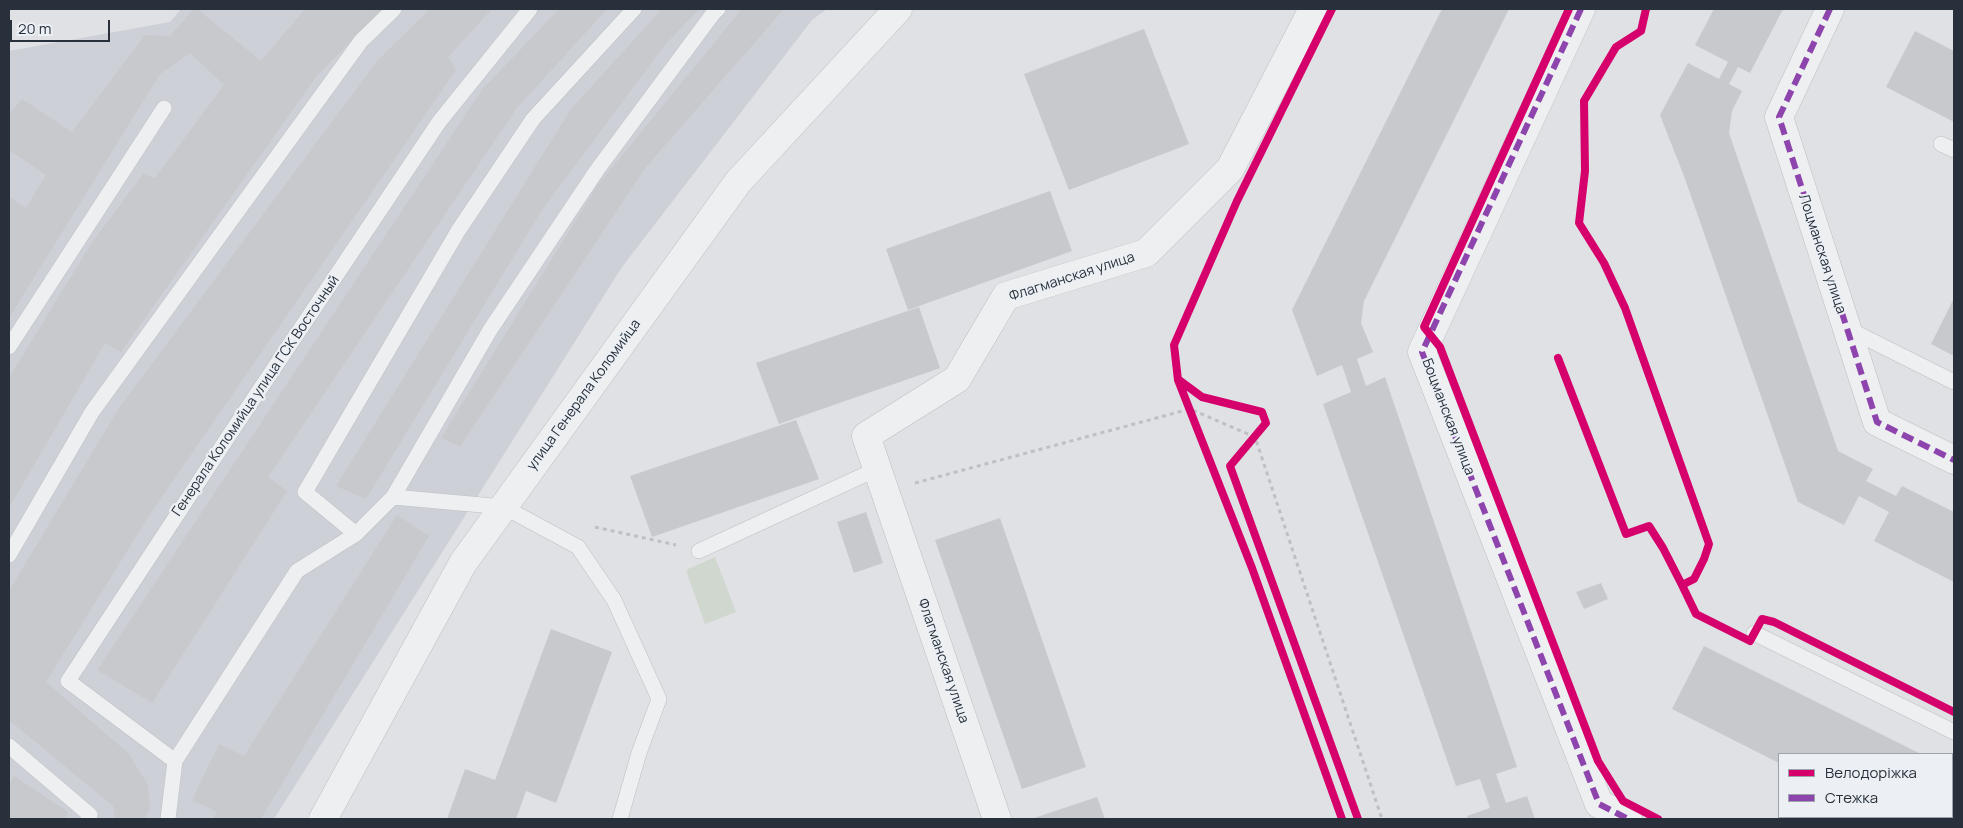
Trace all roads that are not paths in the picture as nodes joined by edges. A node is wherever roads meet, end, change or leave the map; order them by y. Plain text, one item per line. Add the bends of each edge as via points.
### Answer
1 (394, 9) edge
2 (530, 9) edge
3 (634, 9) edge
4 (718, 9) edge
5 (898, 9) edge
6 (1313, 9) edge
7 (1581, 9) edge
8 (1830, 9) edge
9 (164, 108) dead end
10 (1846, 328) junction
11 (9, 347) edge
12 (1954, 382) edge
13 (1954, 460) edge
14 (881, 480) junction
15 (393, 497) junction
16 (504, 507) junction
17 (356, 534) junction
18 (699, 550) road end
19 (9, 555) edge
20 (1754, 633) dead end
21 (1954, 732) edge
22 (11, 752) edge
23 (175, 761) junction
24 (88, 819) edge
25 (168, 819) edge
26 (323, 819) edge
27 (620, 819) edge
28 (997, 819) edge
29 (1628, 819) edge

1 - 19 lane via 361,41 92,412
2 - 23 lane, Генерала Коломийца улица ГСК Восточный via 439,122 68,681
3 - 17 lane via 532,119 458,231 306,492
4 - 15 lane via 597,170 501,314
5 - 16 street, улица Генерала Коломийца via 738,182
6 - 14 street, Флагманская улица via 1230,169 1146,253 1006,296 957,379 866,436
7 - 29 street, Боцманская улица via 1422,352 1599,804
8 - 10 street, Лоцманская улица via 1779,117
9 - 11 lane
10 - 12 lane
10 - 13 street, Лоцманская улица via 1877,422
14 - 18 lane
14 - 28 street, Флагманская улица
15 - 16 lane
15 - 17 lane
16 - 26 street, улица Генерала Коломийца via 463,563
16 - 27 lane via 578,547 614,600 660,699 639,753
17 - 23 lane via 297,571
20 - 21 lane
22 - 24 lane via 90,815
23 - 25 lane

